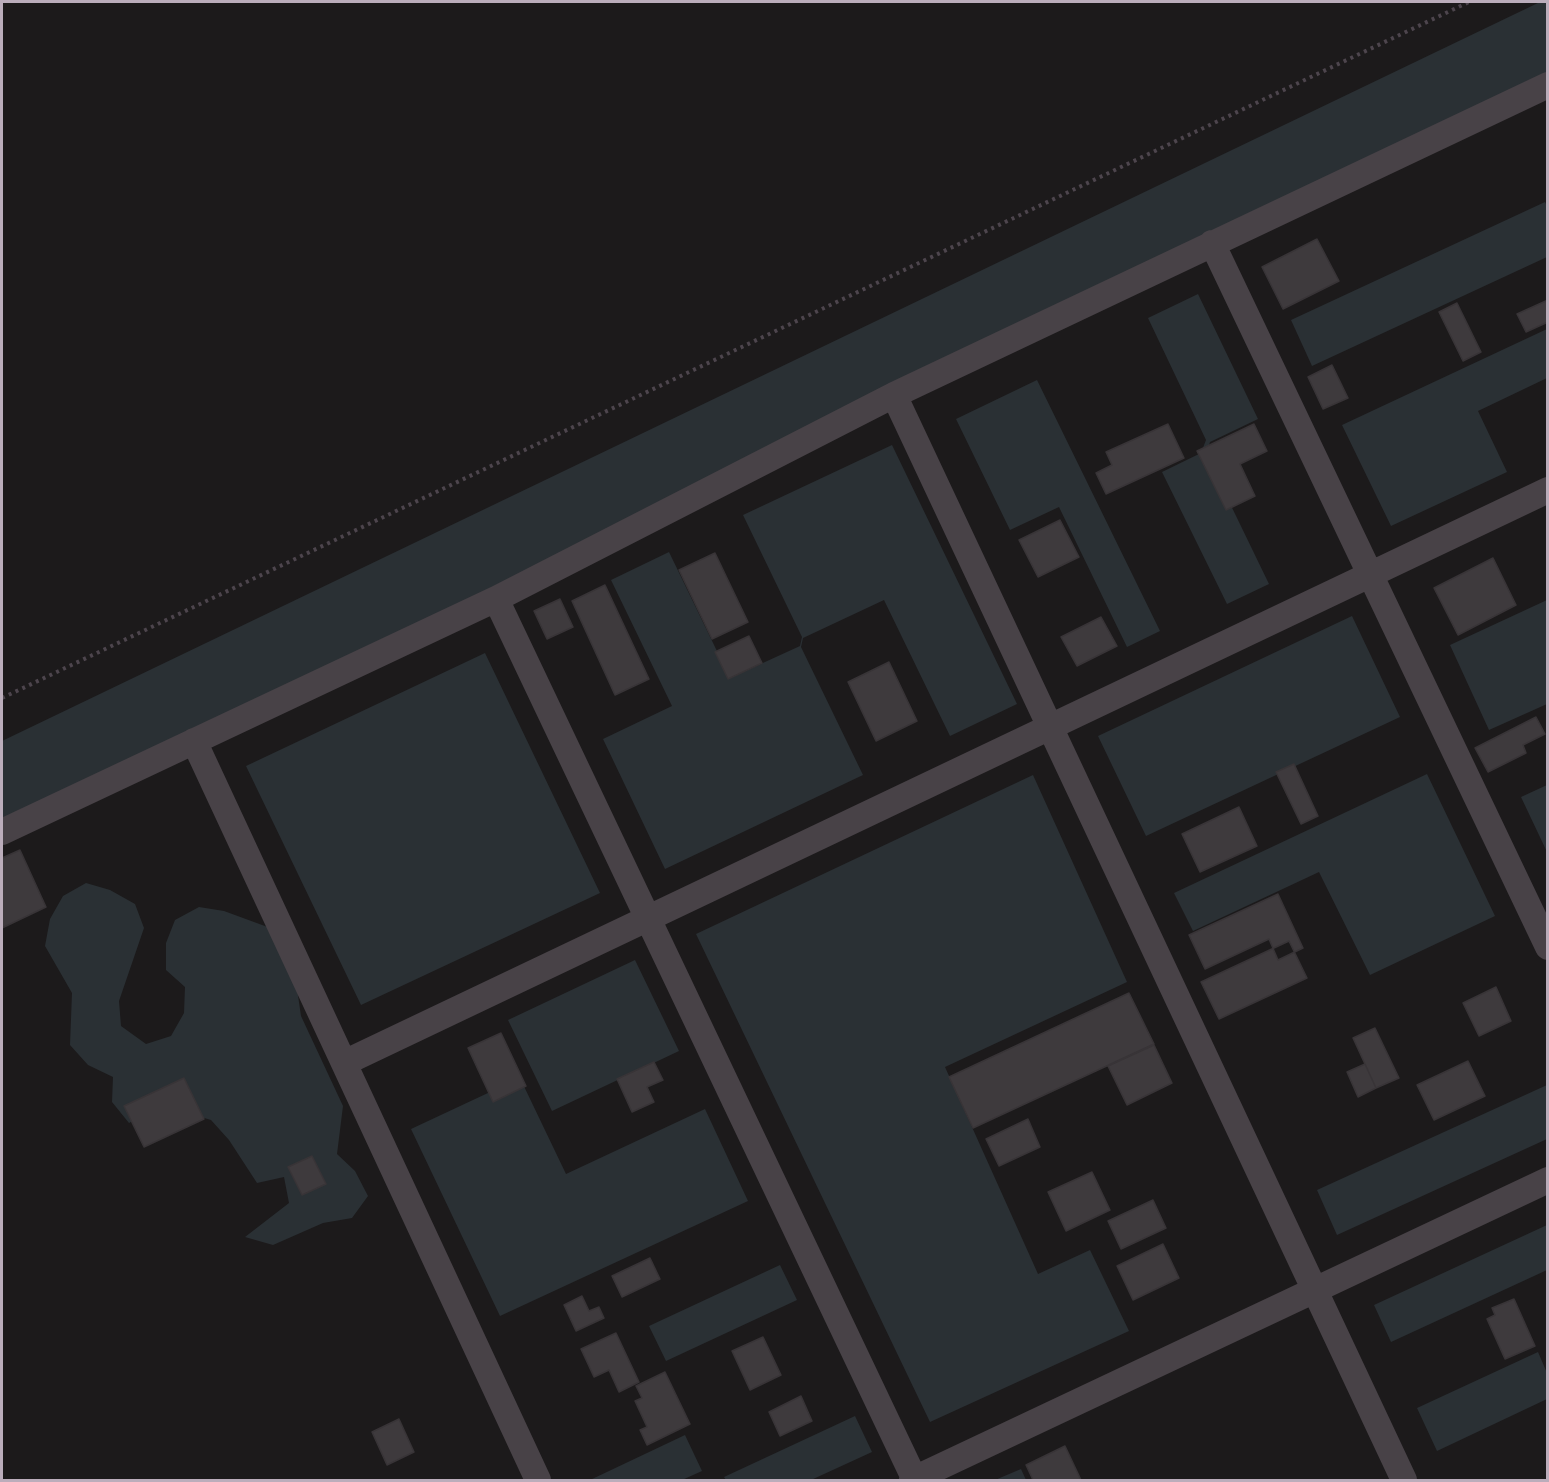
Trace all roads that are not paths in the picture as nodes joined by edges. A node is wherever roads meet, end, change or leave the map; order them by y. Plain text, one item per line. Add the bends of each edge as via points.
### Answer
1 (1545, 91) edge
2 (1212, 243) junction
3 (894, 395) junction
4 (1548, 490) edge
5 (1370, 574) junction
6 (496, 599) junction
7 (1049, 728) junction
8 (194, 741) junction
9 (2, 832) edge
10 (648, 918) junction
11 (1548, 947) edge
12 (344, 1063) junction
13 (1548, 1180) edge
14 (1314, 1290) junction
15 (538, 1480) edge
16 (914, 1480) edge
17 (1404, 1480) edge

1 - 2 street
2 - 3 street
2 - 5 street
3 - 6 street
3 - 7 street
4 - 5 street
5 - 7 street
5 - 11 street
6 - 8 street
6 - 10 street
7 - 10 street
7 - 14 street
8 - 9 street
8 - 12 street
10 - 12 street
10 - 16 street
12 - 15 street
13 - 14 street
14 - 16 street
14 - 17 street

